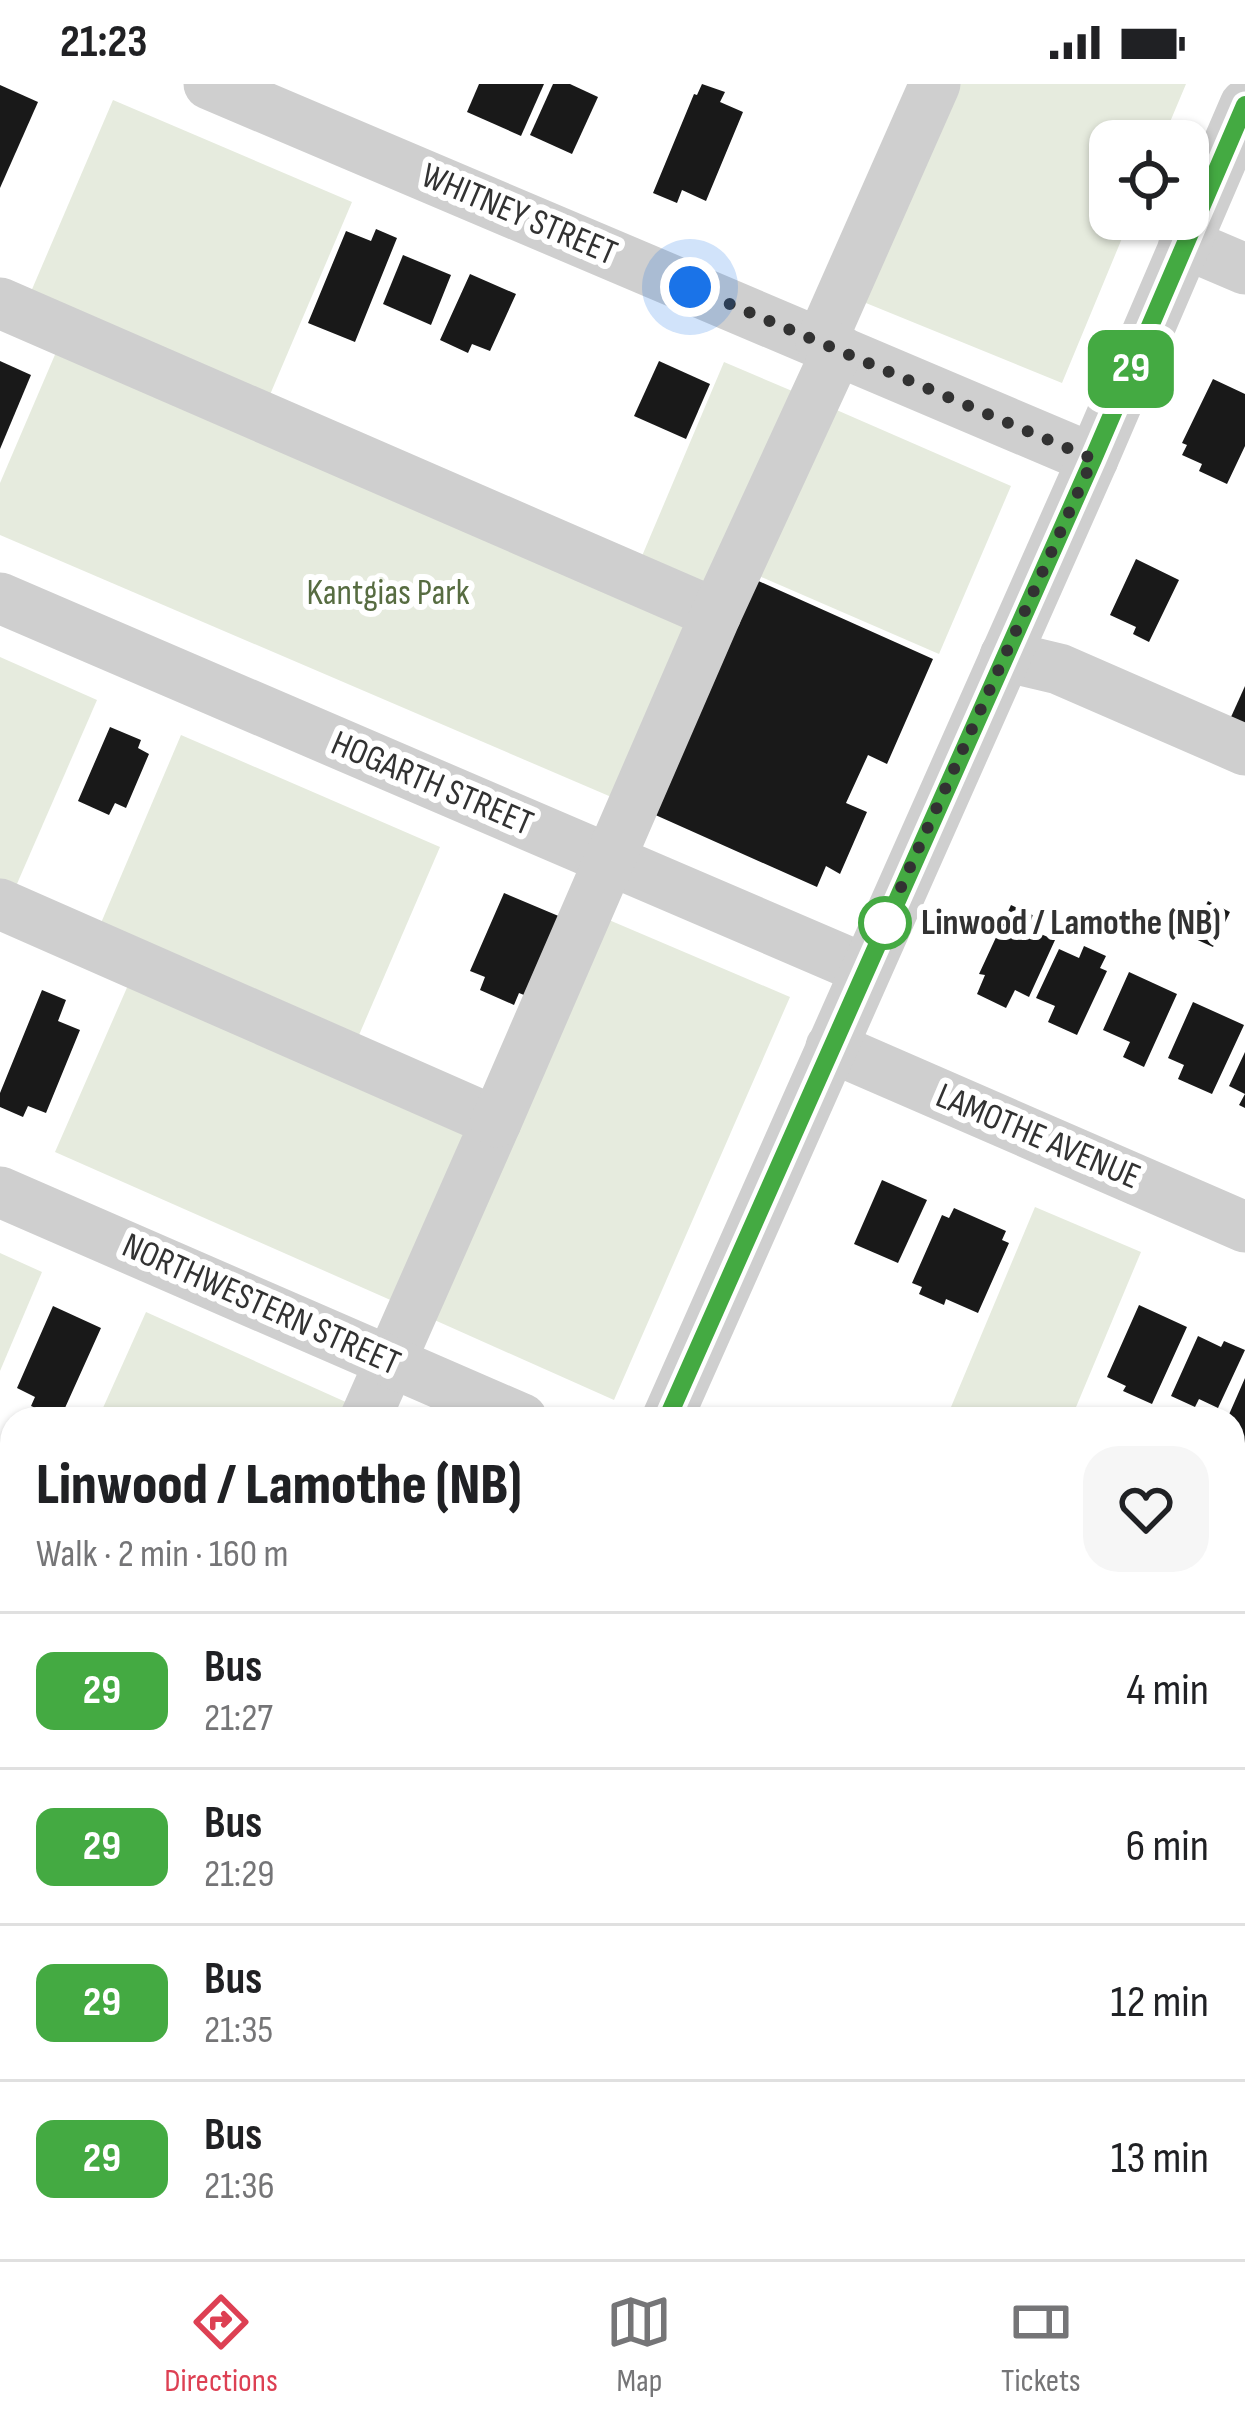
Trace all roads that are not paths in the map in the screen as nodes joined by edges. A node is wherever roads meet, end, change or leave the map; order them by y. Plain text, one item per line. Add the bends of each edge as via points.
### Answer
1 (209, 84) edge
2 (920, 89) edge
3 (1245, 105) edge
4 (1184, 243) junction
5 (1245, 269) edge
6 (0, 303) edge
7 (830, 346) junction
8 (1093, 459) junction
9 (0, 598) edge
10 (716, 614) junction
11 (1005, 656) junction
12 (1245, 750) edge
13 (609, 860) junction
14 (0, 904) edge
15 (864, 969) junction
16 (831, 1047) junction
17 (496, 1122) junction
18 (0, 1192) edge
19 (1245, 1227) edge
20 (391, 1362) junction
21 (370, 1407) edge
22 (494, 1407) edge
23 (672, 1407) edge

1 - 7 street, WHITNEY STREET
2 - 7 street
3 - 4 street
4 - 5 street
4 - 8 street
6 - 10 street
7 - 8 street, WHITNEY STREET
7 - 10 street
8 - 11 street
9 - 13 street, HOGARTH STREET
10 - 13 street
11 - 12 street via 1059,669
11 - 15 street
13 - 15 street, HOGARTH STREET
13 - 17 street
14 - 17 street
15 - 16 street
16 - 19 street, LAMOTHE AVENUE
16 - 23 street
17 - 20 street
18 - 20 street, NORTHWESTERN STREET
20 - 21 street
20 - 22 street, NORTHWESTERN STREET

